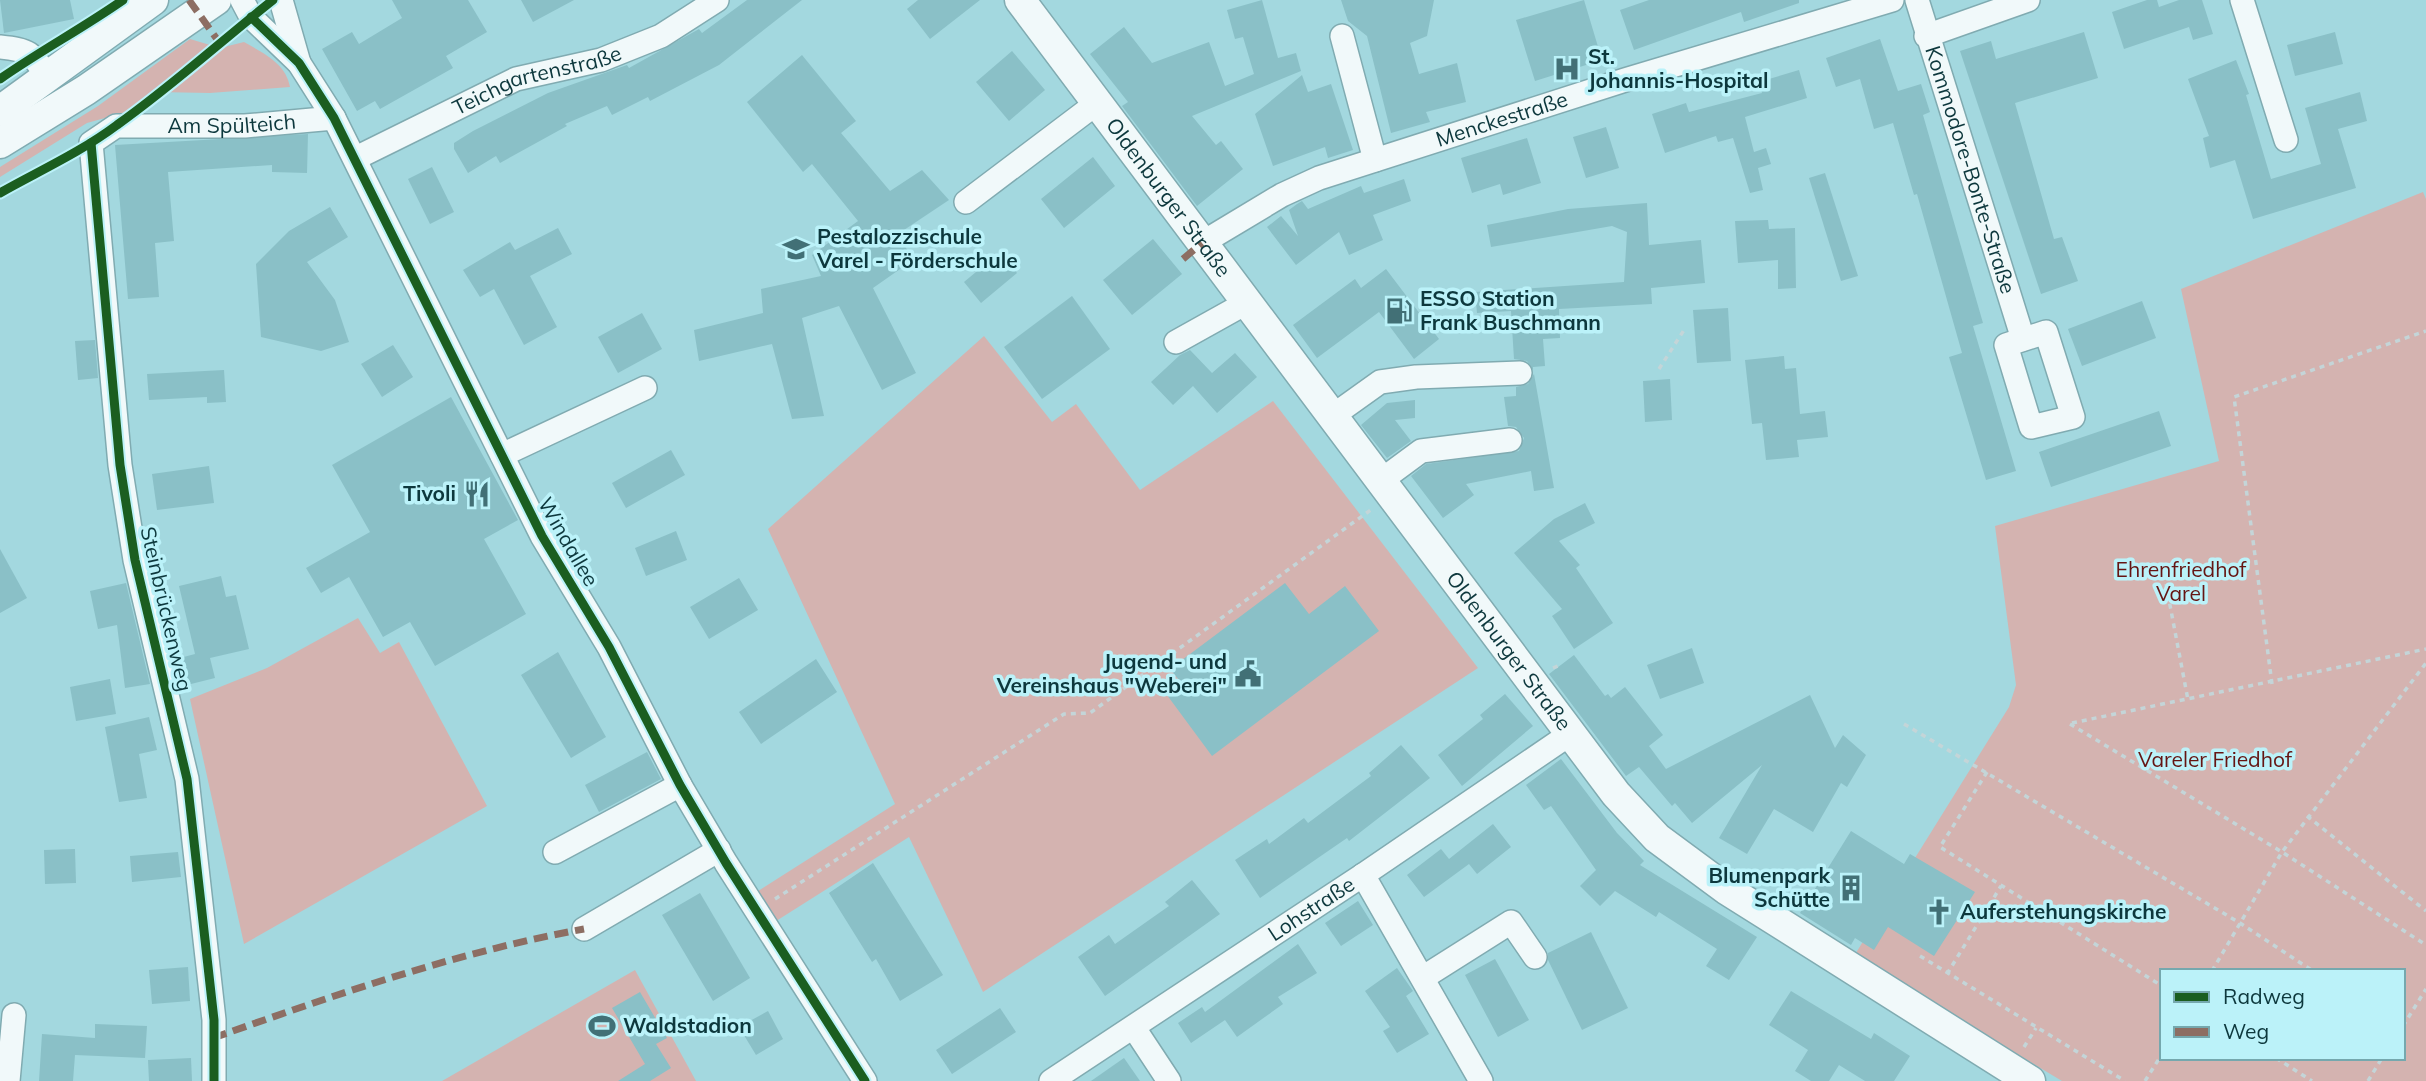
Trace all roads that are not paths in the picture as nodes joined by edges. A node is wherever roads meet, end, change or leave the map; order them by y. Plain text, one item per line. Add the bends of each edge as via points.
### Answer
1 (153, 0) edge
2 (216, 0) edge
3 (281, 0) edge
4 (717, 0) edge
5 (1020, 0) edge
6 (1892, 0) edge
7 (1917, 0) edge
8 (2027, 0) edge
9 (2242, 0) edge
10 (246, 9) edge
11 (1342, 36) dead end
12 (1926, 36) junction
13 (0, 47) edge
14 (299, 63) junction
15 (47, 77) junction
16 (1097, 103) junction
17 (0, 111) edge
18 (334, 118) junction
19 (2286, 140) dead end
20 (0, 143) edge
21 (91, 143) joint
22 (355, 158) junction
23 (1375, 160) junction
24 (966, 202) dead end
25 (1202, 243) junction
26 (1246, 303) junction
27 (2023, 339) dead end
28 (1176, 342) dead end
29 (1520, 373) dead end
30 (645, 387) dead end
31 (1331, 417) junction
32 (1510, 440) dead end
33 (502, 454) junction
34 (1376, 495) junction
35 (1570, 734) junction
36 (680, 785) junction
37 (719, 850) junction
38 (555, 852) dead end
39 (1363, 876) junction
40 (584, 929) dead end
41 (1535, 957) dead end
42 (1424, 977) junction
43 (14, 1015) dead end
44 (1134, 1028) junction
45 (8, 1081) edge
46 (214, 1081) edge
47 (864, 1081) edge
48 (1051, 1081) edge
49 (1169, 1081) edge
50 (1480, 1081) edge
51 (2030, 1081) edge

1 - 15 main road
2 - 20 main road
3 - 14 street, Windallee
4 - 22 street, Teichgartenstraße via 661,36 601,60 516,79
5 - 16 main road, Oldenburger Straße
6 - 23 street, Menckestraße
7 - 12 street, Kommodore-Bonte-Straße
8 - 12 street
9 - 19 street
10 - 14 street, Windallee
11 - 23 street
12 - 27 street, Kommodore-Bonte-Straße
13 - 15 street via 35,55
14 - 18 street, Windallee
15 - 17 main road
16 - 24 street, Oldenburger Straße
16 - 25 main road, Oldenburger Straße
18 - 21 street, Am Spülteich via 245,126 116,126
18 - 22 street, Windallee
21 - 46 street, Steinbrückenweg via 120,466 135,560 187,779 214,1020
22 - 33 street, Windallee
23 - 25 street, Menckestraße via 1282,194
25 - 26 main road, Oldenburger Straße
26 - 28 street
26 - 31 main road, Oldenburger Straße
29 - 31 street via 1380,382
30 - 33 street
31 - 34 main road, Oldenburger Straße
32 - 34 street via 1420,451
33 - 36 street, Windallee via 542,536 609,647
34 - 35 main road, Oldenburger Straße
35 - 39 street, Lohstraße
35 - 51 main road, Oldenburger Straße via 1657,838 1776,922
36 - 37 street, Windallee
36 - 38 street
37 - 40 street
37 - 47 street, Windallee
39 - 42 street
39 - 44 street, Lohstraße
41 - 42 street via 1511,922
42 - 50 street
43 - 45 street
44 - 48 street, Lohstraße
44 - 49 street

